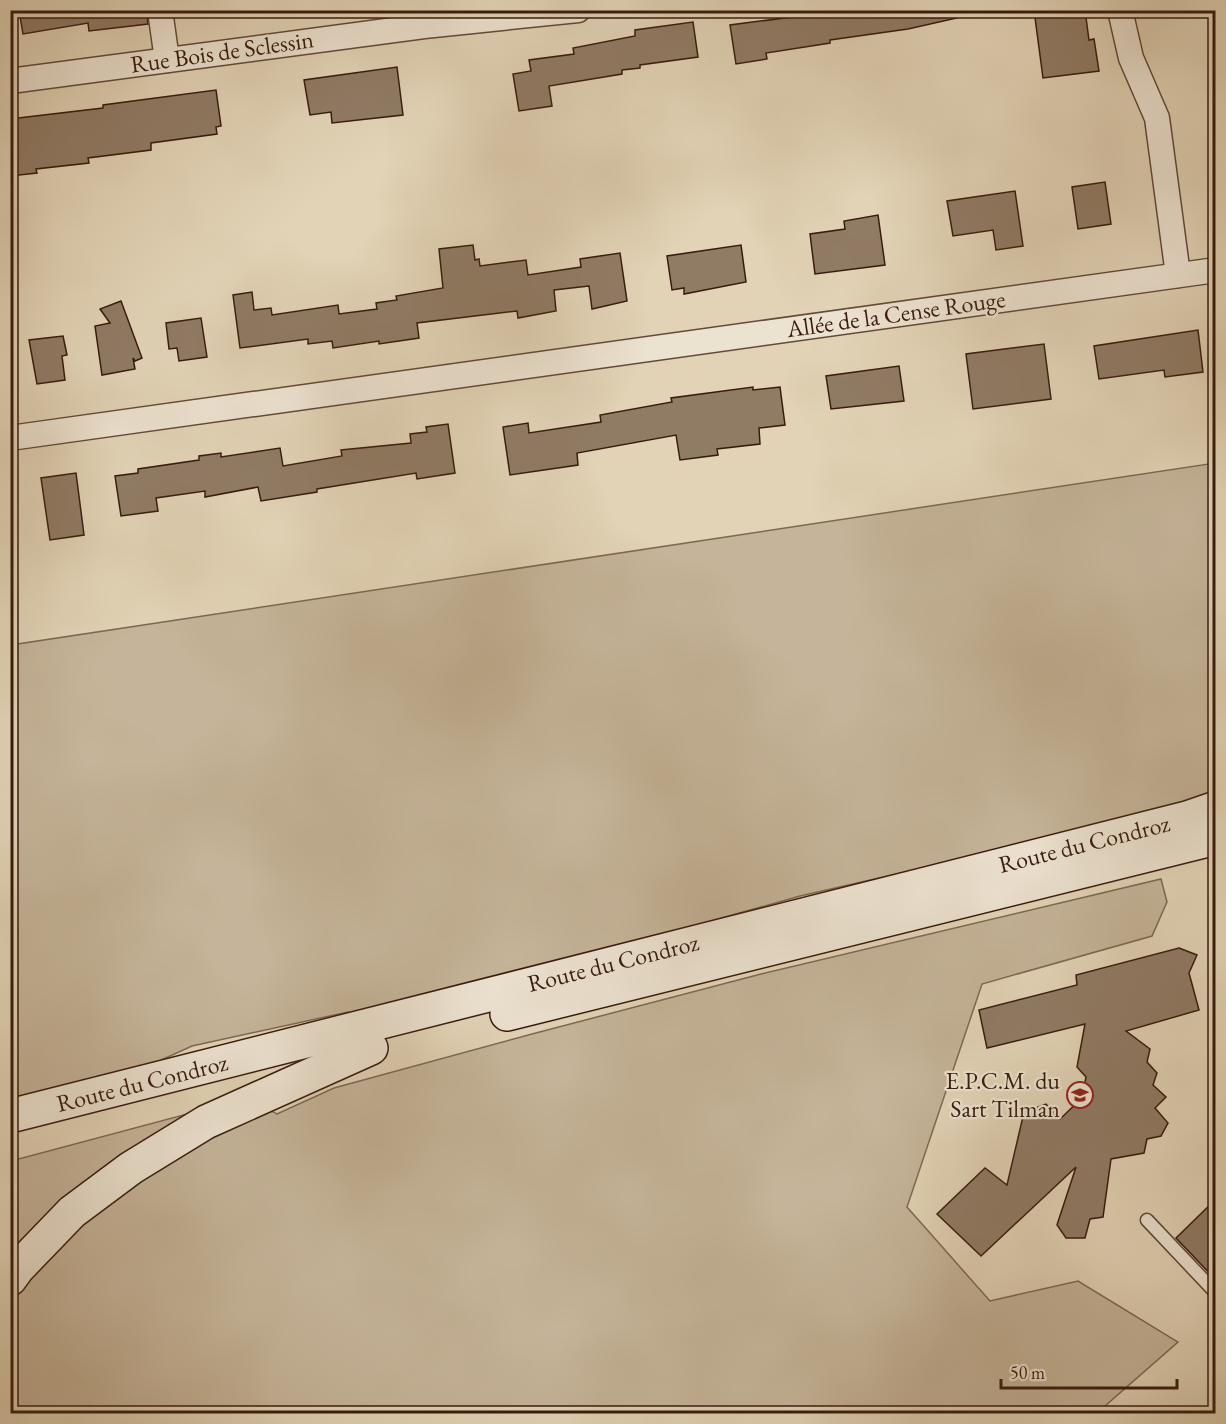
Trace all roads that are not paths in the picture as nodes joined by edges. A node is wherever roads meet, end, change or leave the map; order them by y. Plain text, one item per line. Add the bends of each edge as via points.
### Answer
1 (160, 10) edge
2 (578, 10) edge
3 (1120, 10) edge
4 (167, 60) junction
5 (10, 81) edge
6 (1215, 270) edge
7 (1178, 275) junction
8 (14, 436) edge
9 (1215, 808) edge
10 (1215, 838) edge
11 (371, 1048) junction
12 (10, 1116) edge
13 (10, 1135) edge
14 (1147, 1220) dead end
15 (10, 1279) edge
16 (1215, 1293) edge

1 - 4 street
2 - 4 street, Rue Bois de Sclessin
3 - 7 street via 1131,58 1157,118
4 - 5 street, Rue Bois de Sclessin
6 - 7 street, Allée de la Cense Rouge
7 - 8 street, Allée de la Cense Rouge
9 - 12 main road, Route du Condroz
10 - 11 main road, Route du Condroz
11 - 13 main road, Route du Condroz via 324,1055
11 - 15 main road via 206,1122 131,1168 72,1212
14 - 16 lane

